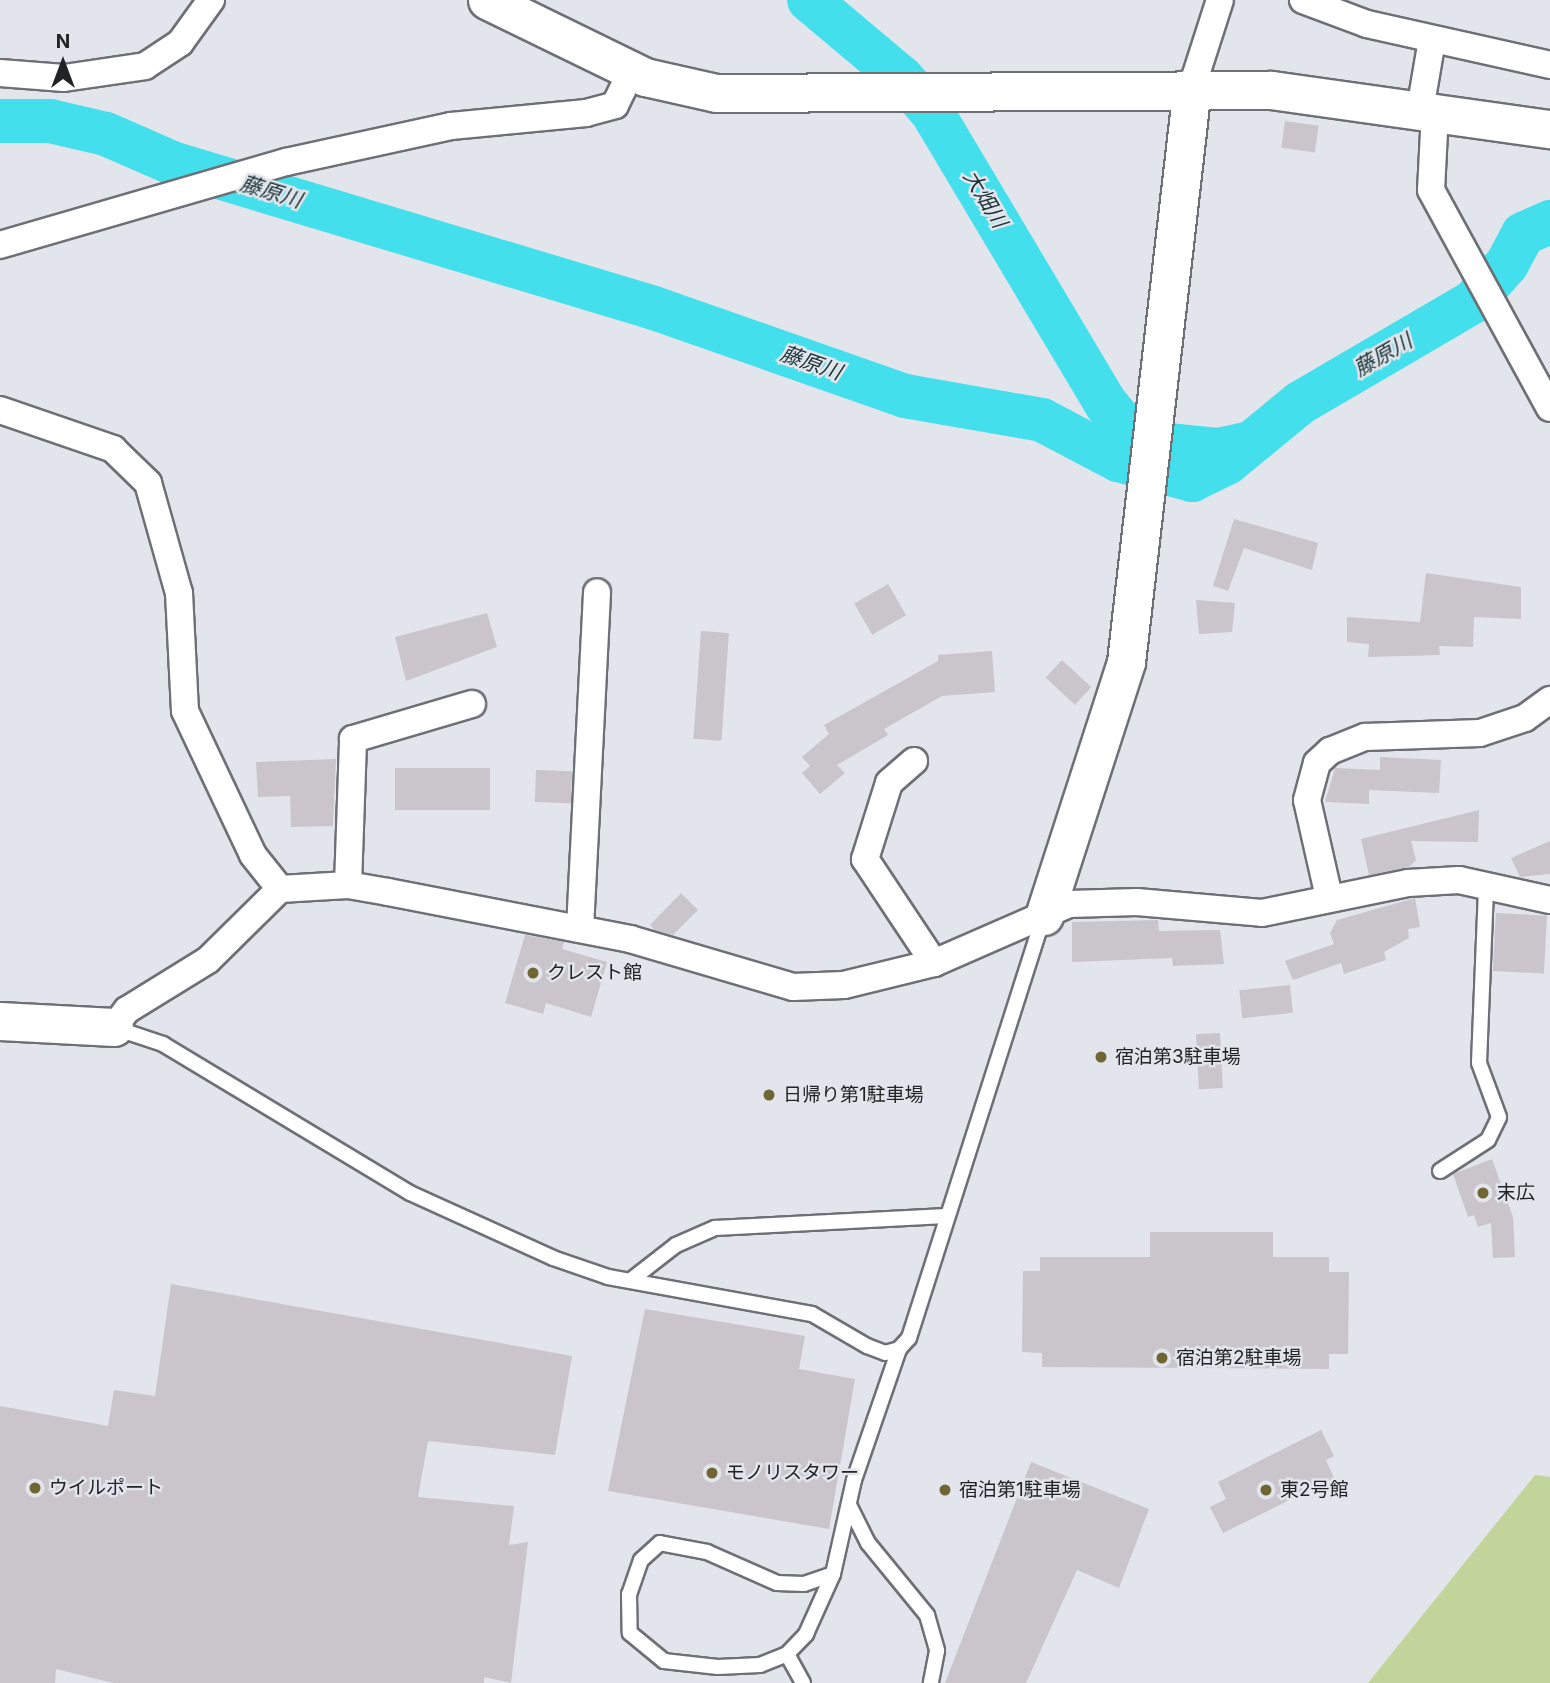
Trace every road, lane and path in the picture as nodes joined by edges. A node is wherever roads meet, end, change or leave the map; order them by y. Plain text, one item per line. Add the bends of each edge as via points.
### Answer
1 (211, 0) edge
2 (487, 0) edge
3 (1220, 0) edge
4 (1303, 0) edge
5 (1432, 40) junction
6 (1550, 65) edge
7 (632, 71) junction
8 (0, 73) edge
9 (1192, 87) junction
10 (1427, 111) junction
11 (1550, 129) edge
12 (0, 246) edge
13 (1550, 408) edge
14 (0, 410) edge
15 (597, 592) dead end
16 (1550, 700) edge
17 (472, 704) dead end
18 (914, 761) dead end
19 (348, 885) junction
20 (1486, 885) junction
21 (280, 889) junction
22 (1329, 897) junction
23 (1550, 900) edge
24 (1044, 915) junction
25 (580, 929) junction
26 (934, 963) junction
27 (0, 1021) edge
28 (114, 1027) junction
29 (1440, 1171) dead end
30 (946, 1216) junction
31 (631, 1280) junction
32 (899, 1349) junction
33 (850, 1507) junction
34 (833, 1574) junction
35 (787, 1654) junction
36 (803, 1683) edge
37 (931, 1683) edge

1 - 8 street via 180,43 145,66 64,78
2 - 7 street
3 - 9 street
4 - 5 street
5 - 6 street
5 - 10 street
7 - 9 street via 716,93
7 - 12 street via 615,105 586,113 451,126 286,162
9 - 10 street via 1271,90
9 - 24 street via 1126,662
10 - 11 street
10 - 13 street via 1431,190 1465,260
14 - 21 street via 113,449 148,482 179,593 185,711 253,855
15 - 25 street
16 - 22 street via 1525,718 1480,733 1365,737 1330,751 1317,763 1307,800
17 - 19 street via 353,739
18 - 26 street via 889,783 865,859
19 - 21 street
19 - 25 street
20 - 22 street via 1408,883
20 - 23 street
20 - 29 lane via 1479,1063 1499,1116 1488,1140
21 - 28 street via 208,960 127,1010
22 - 24 street via 1262,913 1105,902 1069,904
24 - 26 street
24 - 30 lane
25 - 26 street via 793,987 844,985
27 - 28 street
28 - 31 lane via 163,1044 410,1193 574,1266
30 - 31 lane via 715,1228 677,1245
30 - 32 lane via 909,1338
31 - 32 lane via 812,1314 885,1353
32 - 33 lane
33 - 34 lane
33 - 37 lane via 868,1543 927,1615 937,1651
34 - 35 lane via 806,1634
34 - 35 lane via 804,1584 777,1583 707,1552 660,1544 641,1560 626,1606 630,1633 640,1648 664,1661 718,1667 760,1665
35 - 36 lane

